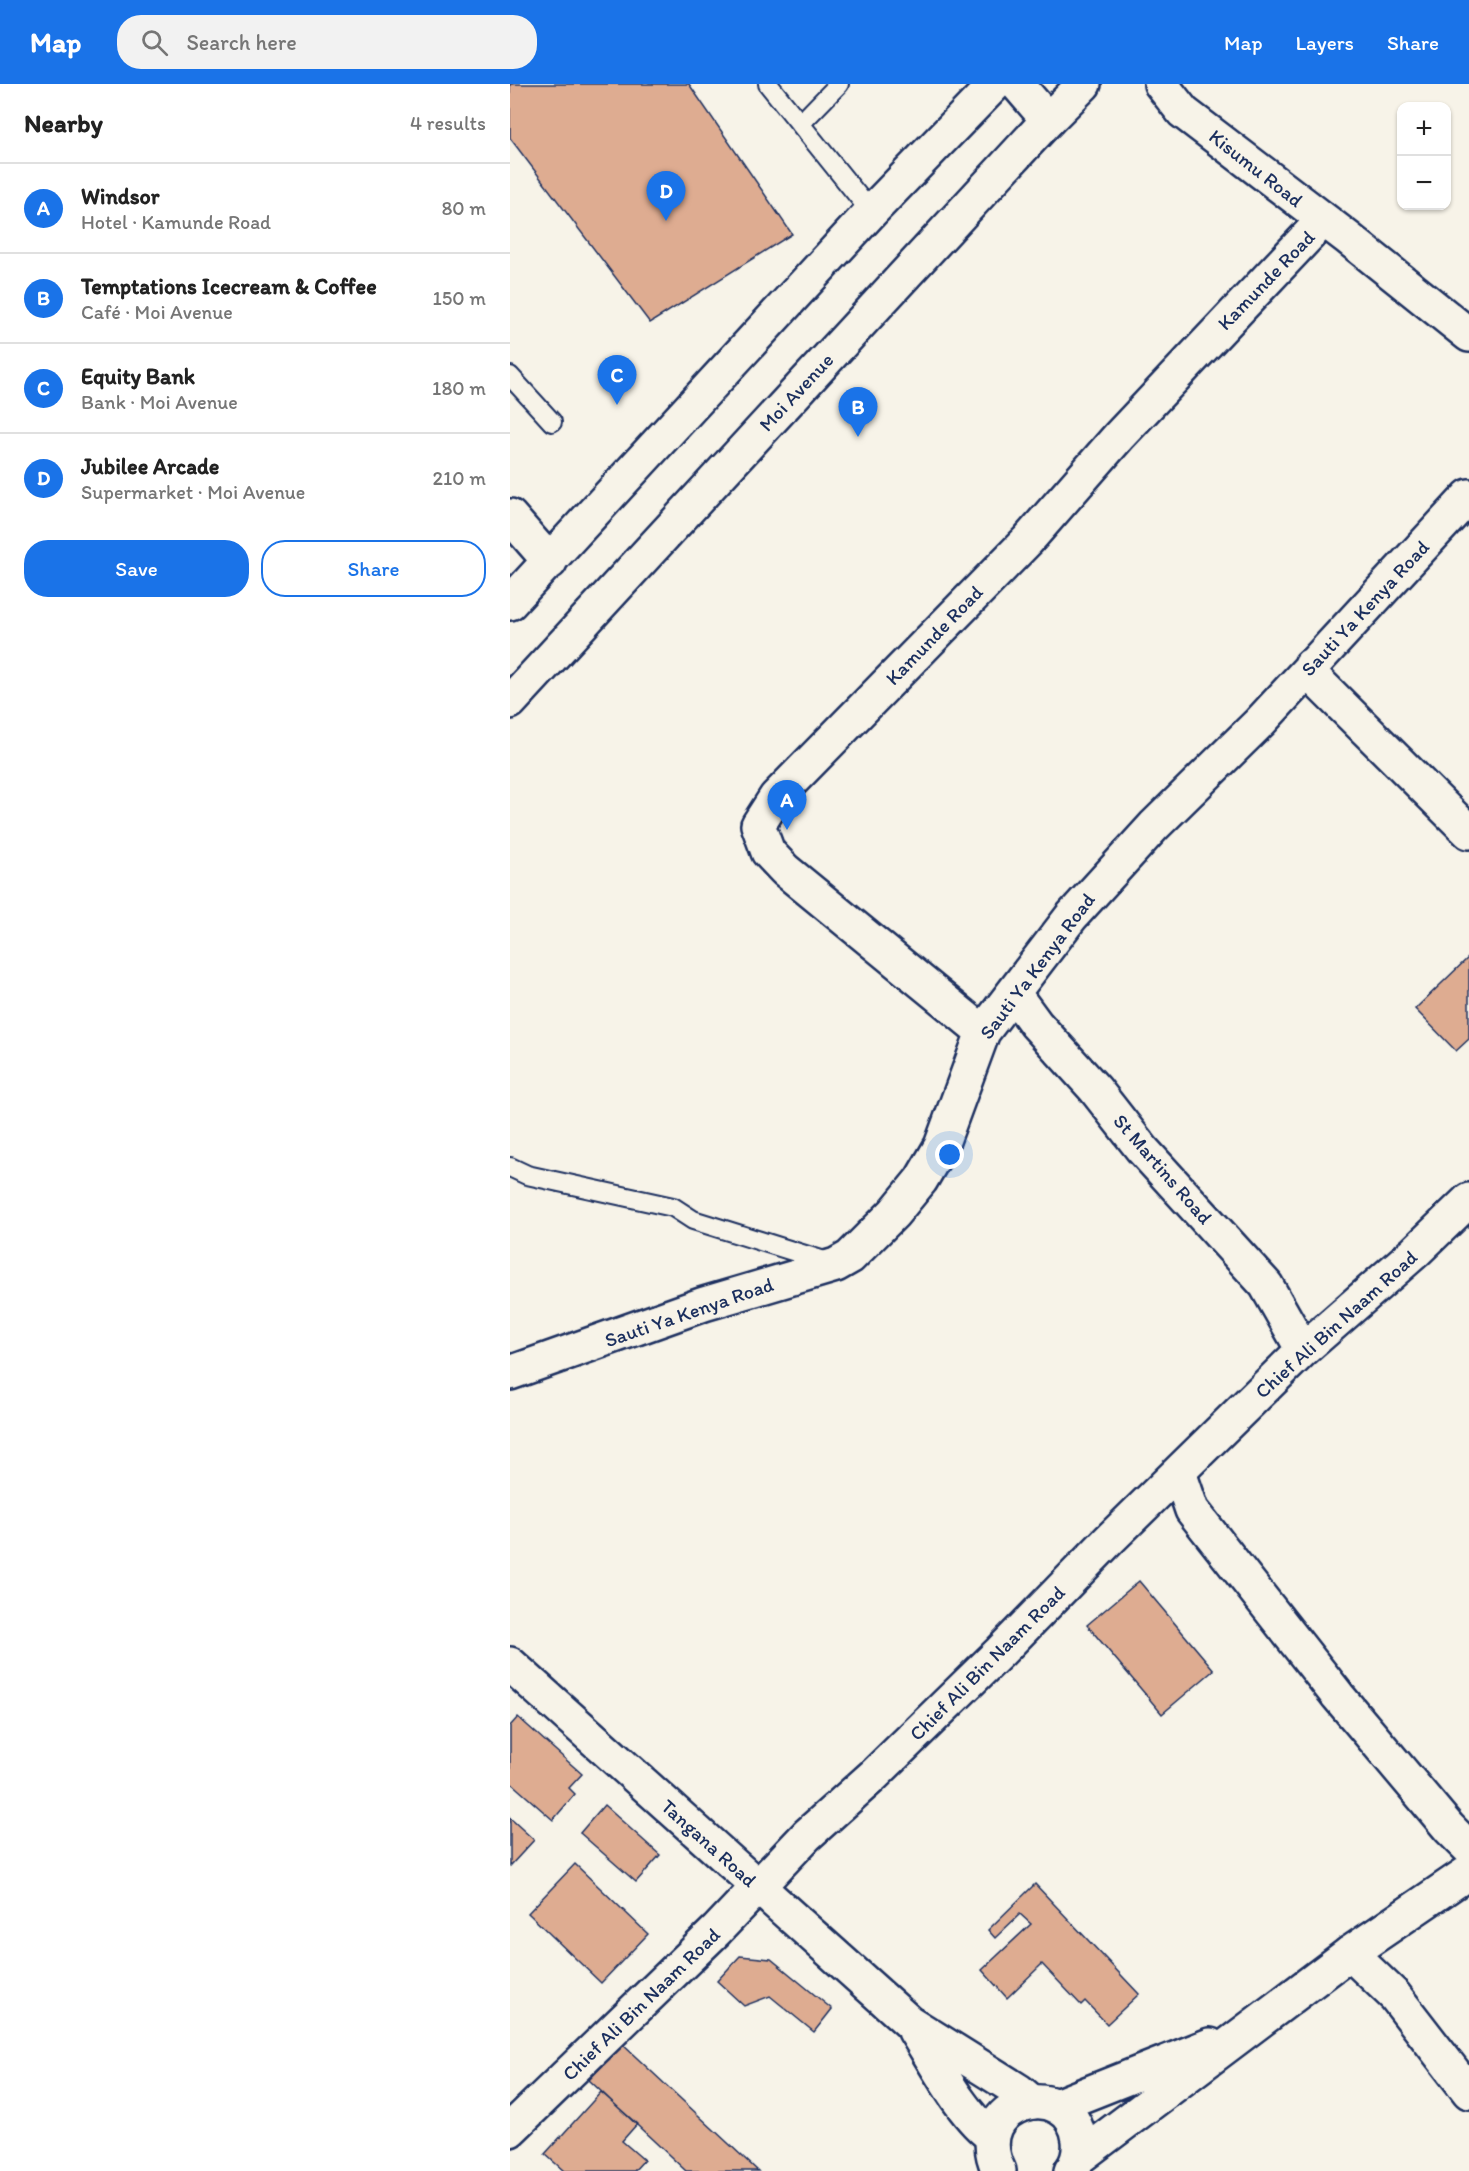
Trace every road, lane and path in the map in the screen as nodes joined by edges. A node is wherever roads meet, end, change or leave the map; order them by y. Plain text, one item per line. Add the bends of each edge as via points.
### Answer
1 (768, 84) edge
2 (839, 84) edge
3 (995, 84) edge
4 (1017, 84) edge
5 (1084, 84) edge
6 (1161, 84) edge
7 (1047, 120) junction
8 (800, 124) junction
9 (871, 212) junction
10 (1323, 220) junction
11 (1469, 335) edge
12 (510, 376) edge
13 (552, 422) dead end
14 (1469, 496) edge
15 (510, 516) edge
16 (550, 562) junction
17 (510, 603) edge
18 (1311, 665) junction
19 (510, 702) edge
20 (1469, 832) edge
21 (1014, 994) junction
22 (983, 1032) junction
23 (510, 1167) edge
24 (1469, 1200) edge
25 (836, 1265) junction
26 (1303, 1350) junction
27 (510, 1373) edge
28 (1179, 1472) junction
29 (510, 1664) edge
30 (1469, 1848) edge
31 (1469, 1872) edge
32 (758, 1887) junction
33 (1350, 1953) junction
34 (909, 2022) junction
35 (1250, 2029) junction
36 (1469, 2092) edge
37 (1044, 2104) junction
38 (510, 2130) edge
39 (994, 2151) edge
40 (1075, 2166) edge
41 (970, 2171) edge

1 - 8 lane
2 - 8 lane
3 - 9 street
4 - 7 street
5 - 7 street, Moi Avenue
6 - 10 street, Kisumu Road via 1183,112
7 - 19 street, Moi Avenue
8 - 9 lane
9 - 16 street
10 - 11 street, Kisumu Road
10 - 22 street, Kamunde Road via 1127,428 1028,540 776,797 758,825 768,852 785,870
12 - 13 lane
14 - 18 street, Sauti Ya Kenya Road
15 - 16 street
16 - 17 street
18 - 20 street via 1310,674
18 - 21 street, Sauti Ya Kenya Road via 1112,871 1071,917
21 - 22 street, Sauti Ya Kenya Road
21 - 26 street, St Martins Road via 1142,1149 1266,1285
22 - 25 street, Sauti Ya Kenya Road via 941,1146 921,1180 894,1214 850,1257
23 - 25 lane via 527,1175 673,1207 693,1220
24 - 26 street, Chief Ali Bin Naam Road
25 - 27 street, Sauti Ya Kenya Road via 704,1305
26 - 28 street, Chief Ali Bin Naam Road
28 - 30 street via 1192,1510 1338,1696
28 - 32 street, Chief Ali Bin Naam Road
29 - 32 street, Tangana Road
31 - 33 street
32 - 34 street, Tangana Road
32 - 38 street, Chief Ali Bin Naam Road
33 - 35 street
33 - 36 street via 1395,1996
34 - 37 street, Tangana Road
34 - 39 street, Tangana Road
35 - 37 street
35 - 40 street
37 - 39 street via 1018,2105 1006,2112 997,2123
37 - 40 street, Tangana Road via 1066,2113 1074,2123 1080,2146
39 - 41 street

